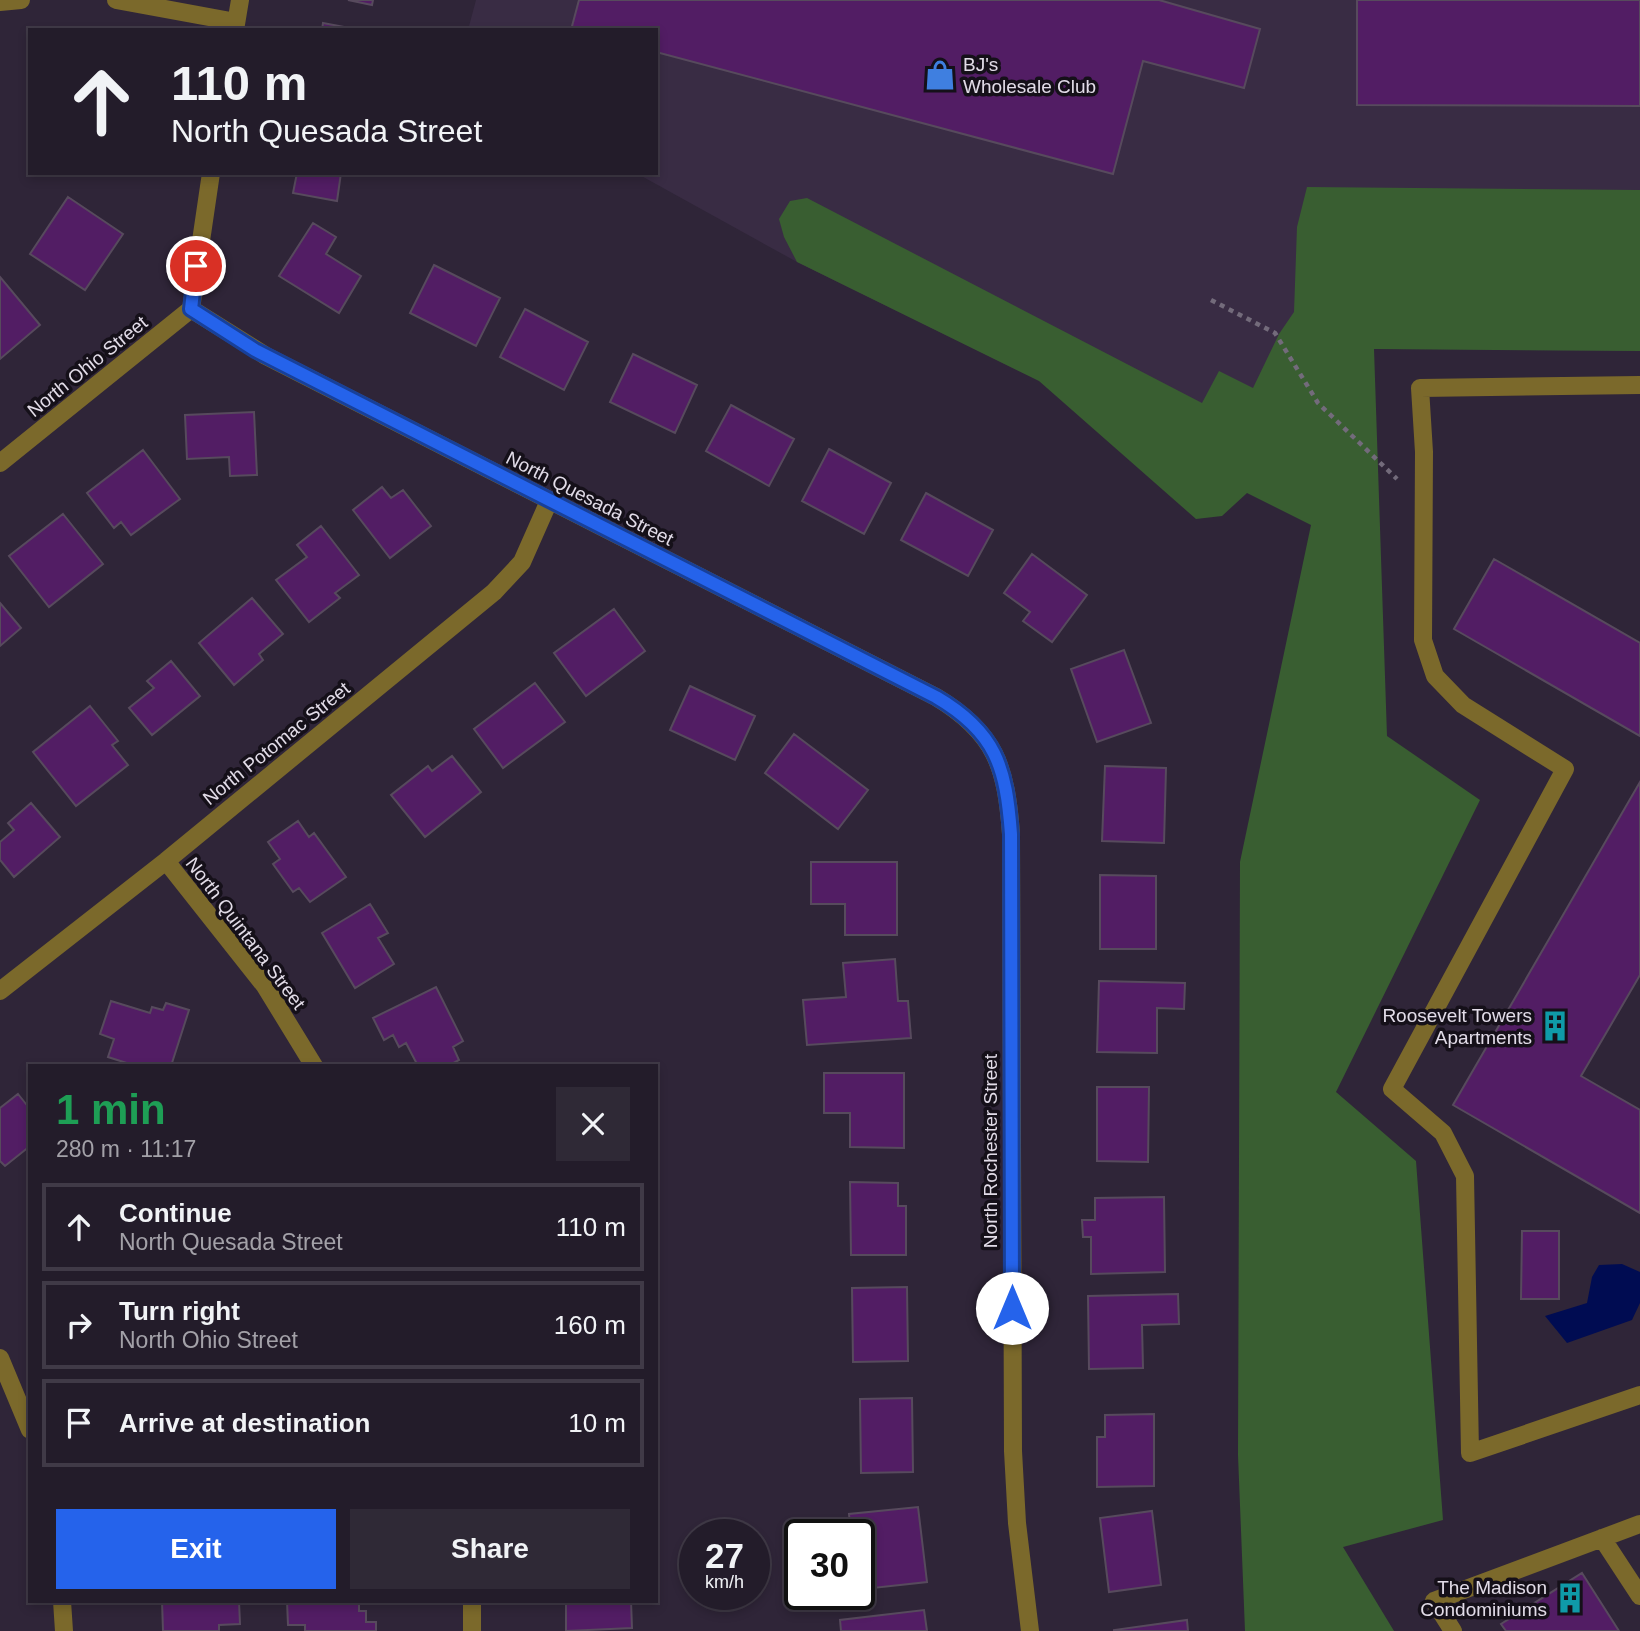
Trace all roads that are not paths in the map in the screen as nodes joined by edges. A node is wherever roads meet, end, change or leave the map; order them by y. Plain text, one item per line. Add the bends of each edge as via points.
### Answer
1 (21, 0) edge
2 (117, 0) edge
3 (240, 0) edge
4 (0, 2) edge
5 (235, 26) edge
6 (211, 175) edge
7 (191, 309) junction
8 (1640, 385) edge
9 (0, 463) edge
10 (549, 501) junction
11 (971, 722) joint
12 (166, 861) junction
13 (0, 991) edge
14 (313, 1064) edge
15 (0, 1358) edge
16 (1640, 1395) edge
17 (28, 1425) edge
18 (1640, 1524) edge
19 (1602, 1538) junction
20 (1640, 1596) edge
21 (62, 1603) edge
22 (472, 1603) edge
23 (64, 1631) edge
24 (472, 1631) edge
25 (1030, 1631) edge
26 (1453, 1631) edge

1 - 4 street
2 - 5 street
3 - 5 street
6 - 7 street
7 - 9 street, North Ohio Street
7 - 10 street, North Quesada Street via 266,356
8 - 16 street via 1420,388 1423,640 1435,676 1463,705 1565,769 1392,1089 1443,1133 1465,1176 1470,1453
10 - 11 street, North Quesada Street via 916,686
10 - 12 street, North Potomac Street via 522,562 494,592
11 - 25 street, North Rochester Street via 1002,766 1011,834 1013,1451
12 - 13 street, North Potomac Street
12 - 14 street, North Quintana Street via 265,986
15 - 17 street
18 - 19 street
19 - 20 street
19 - 26 street via 1434,1601
21 - 23 street
22 - 24 street

